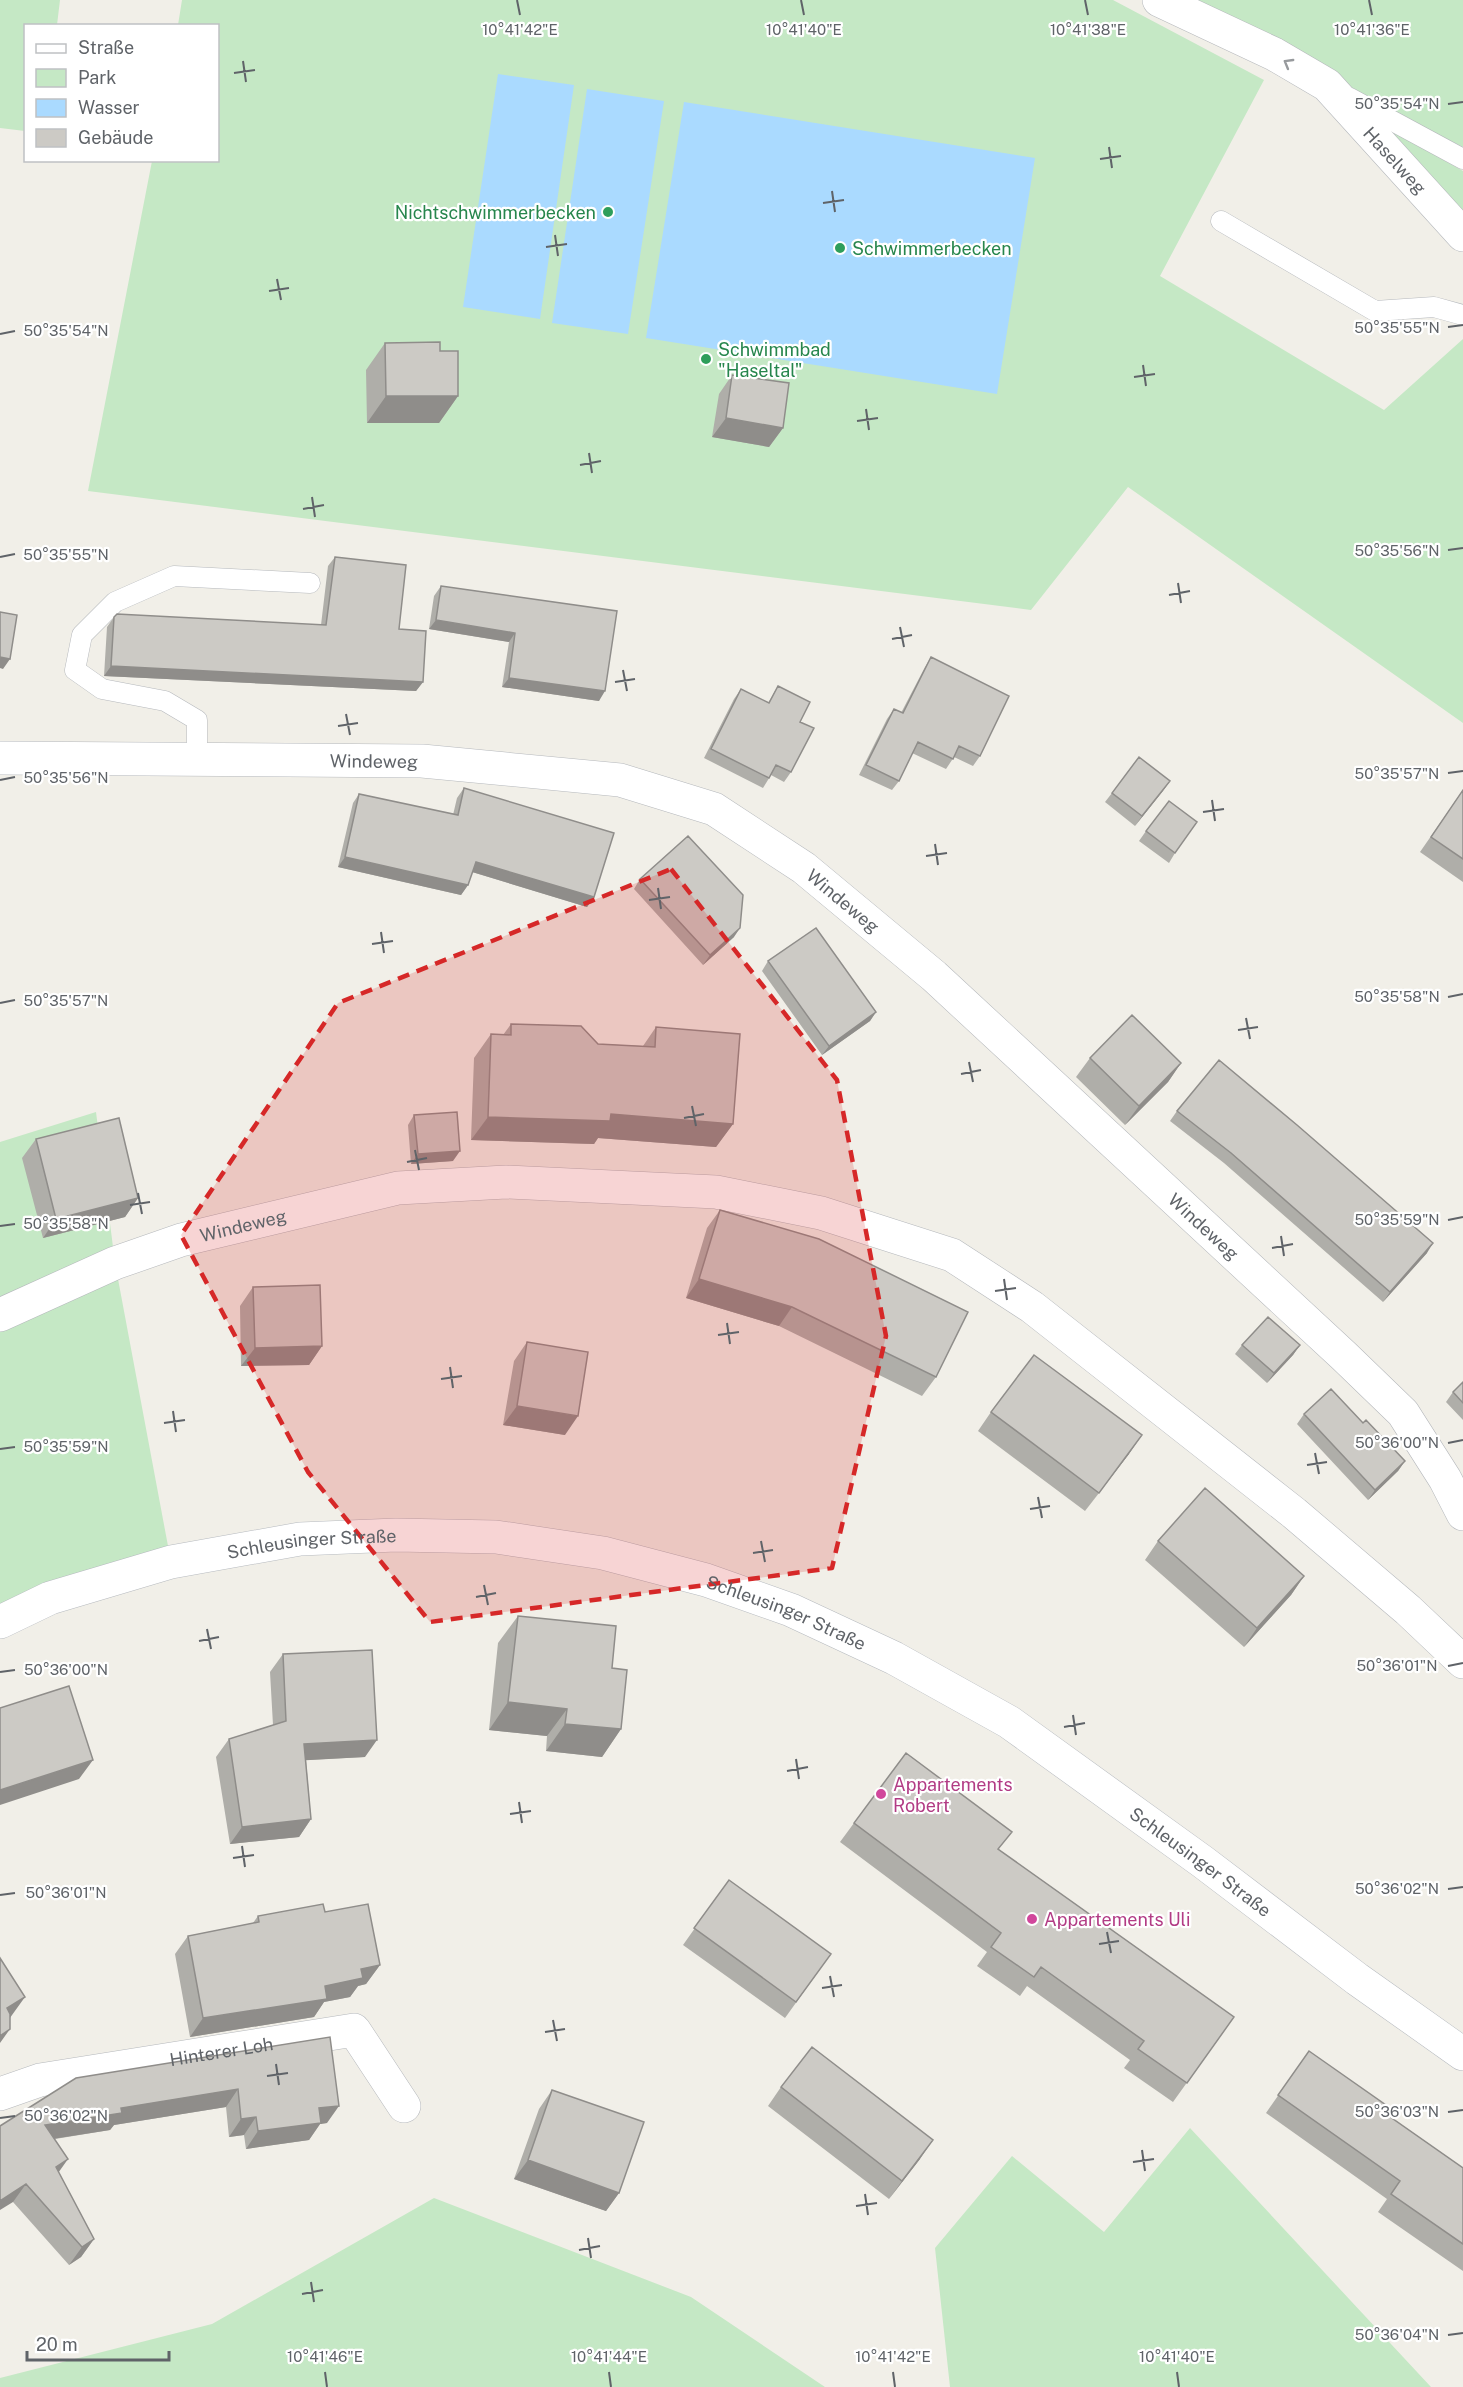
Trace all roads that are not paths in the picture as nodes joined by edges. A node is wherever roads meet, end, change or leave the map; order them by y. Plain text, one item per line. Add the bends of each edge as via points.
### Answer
1 (1159, 0) edge
2 (1327, 85) junction
3 (1463, 159) edge
4 (1221, 221) dead end
5 (1463, 235) edge
6 (1463, 315) edge
7 (310, 583) dead end
8 (0, 759) edge
9 (197, 760) junction
10 (0, 1315) edge
11 (1463, 1514) edge
12 (0, 1622) edge
13 (1463, 1662) edge
14 (1463, 2054) edge
15 (0, 2094) edge
16 (404, 2106) dead end

2 -> 1 street, Haselweg via 1274,54
2 - 3 lane, Haselweg
2 - 5 street, Haselweg
4 - 6 lane via 1375,311 1434,307
7 - 9 lane via 174,576 115,602 82,635 75,670 102,689 165,701 197,720
8 - 9 street, Windeweg
9 - 11 street, Windeweg via 422,761 608,778 714,809 804,868 934,976 1344,1356 1402,1413
10 - 13 street, Windeweg via 115,1263 181,1240 398,1188 506,1182 716,1192 821,1213 952,1255 1032,1307 1294,1513
12 - 14 street, Schleusinger Straße via 50,1598 171,1562 300,1539 396,1535 496,1537 603,1552 706,1580 791,1610 894,1658 1009,1722
15 - 16 street, Hinterer Loh via 40,2080 354,2030

